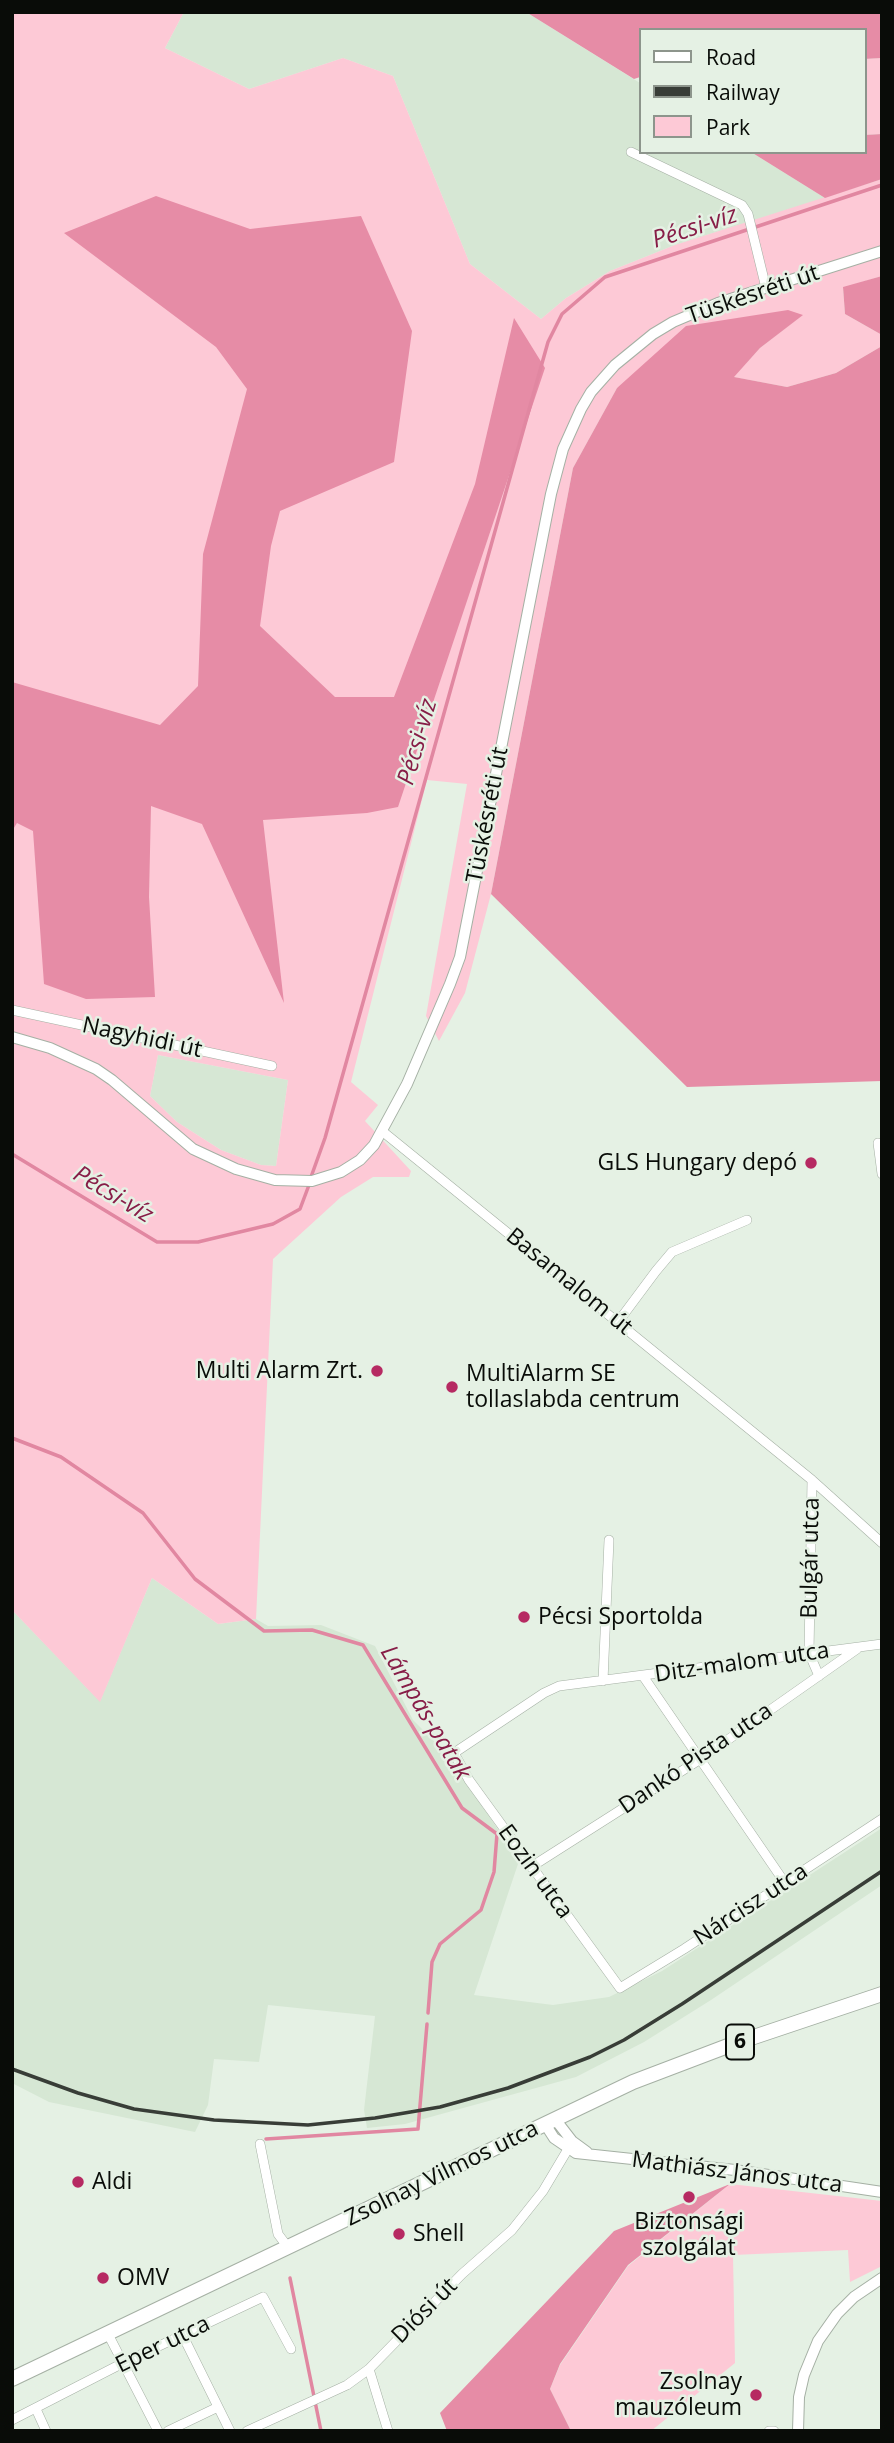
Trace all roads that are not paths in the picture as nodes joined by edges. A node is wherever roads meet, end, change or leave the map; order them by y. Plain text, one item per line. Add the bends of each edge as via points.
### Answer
1 (631, 152) dead end
2 (882, 251) edge
3 (766, 288) junction
4 (12, 1010) edge
5 (12, 1037) edge
6 (272, 1066) dead end
7 (382, 1131) junction
8 (878, 1143) dead end
9 (882, 1174) edge
10 (747, 1220) dead end
11 (618, 1322) junction
12 (812, 1480) junction
13 (609, 1540) dead end
14 (882, 1543) edge
15 (882, 1644) edge
16 (858, 1648) junction
17 (809, 1653) junction
18 (643, 1676) junction
19 (818, 1676) junction
20 (603, 1681) junction
21 (454, 1753) joint
22 (698, 1760) junction
23 (882, 1819) edge
24 (531, 1867) junction
25 (785, 1883) junction
26 (620, 1987) joint
27 (882, 1994) edge
28 (550, 2122) junction
29 (260, 2144) dead end
30 (568, 2149) junction
31 (593, 2155) junction
32 (882, 2192) edge
33 (287, 2246) junction
34 (882, 2278) edge
35 (108, 2334) junction
36 (183, 2336) junction
37 (291, 2348) dead end
38 (123, 2363) junction
39 (369, 2368) junction
40 (12, 2379) edge
41 (218, 2407) junction
42 (36, 2409) junction
43 (12, 2420) edge
44 (46, 2431) edge
45 (158, 2431) edge
46 (168, 2431) edge
47 (230, 2431) edge
48 (247, 2431) edge
49 (388, 2431) edge
50 (798, 2431) edge

1 - 3 street via 735,200 745,209
2 - 3 street, Tüskésréti út
3 - 7 street, Tüskésréti út via 694,313 632,349 602,379 572,427 551,494 460,957 407,1084
4 - 6 street, Nagyhidi út
5 - 7 street, Tüskésréti út via 96,1069 210,1159 275,1180 298,1182 341,1172 360,1160
7 - 11 street, Basamalom út
8 - 9 street
10 - 11 street via 672,1252
11 - 12 street, Basamalom út
12 - 14 street, Basamalom út
12 - 17 street, Bulgár utca
13 - 20 street
15 - 16 street, Ditz-malom utca
16 - 17 street, Ditz-malom utca
16 - 19 street, Dankó Pista utca
17 - 18 street, Ditz-malom utca
17 - 19 street, Bulgár utca
18 - 20 street, Ditz-malom utca
18 - 22 street
19 - 22 street, Dankó Pista utca
20 - 21 street, Ditz-malom utca via 559,1686 544,1693
21 - 24 street, Eozin utca
22 - 24 street, Dankó Pista utca
22 - 25 street
23 - 25 street, Nárcisz utca
24 - 26 street, Eozin utca
25 - 26 street, Nárcisz utca
27 - 28 main road, Zsolnay Vilmos utca / 6 via 633,2082
28 - 30 street via 550,2133
28 - 31 street
28 - 33 main road, Zsolnay Vilmos utca / 6
29 - 33 street via 278,2234
30 - 31 street, Mathiász János utca
30 - 39 street, Diósi út via 544,2190 512,2230
31 - 32 street, Mathiász János utca
33 - 35 main road, Zsolnay Vilmos utca / 6
34 - 50 street via 854,2297 818,2341 799,2397
35 - 38 street
35 - 40 main road, Zsolnay Vilmos utca / 6
36 - 37 street, Eper utca via 263,2297
36 - 38 street, Eper utca
36 - 41 street
38 - 42 street, Eper utca
38 - 45 street
39 - 48 street, Diósi út via 347,2385
39 - 49 street
41 - 46 street
41 - 47 street
42 - 43 street, Eper utca
42 - 44 street

